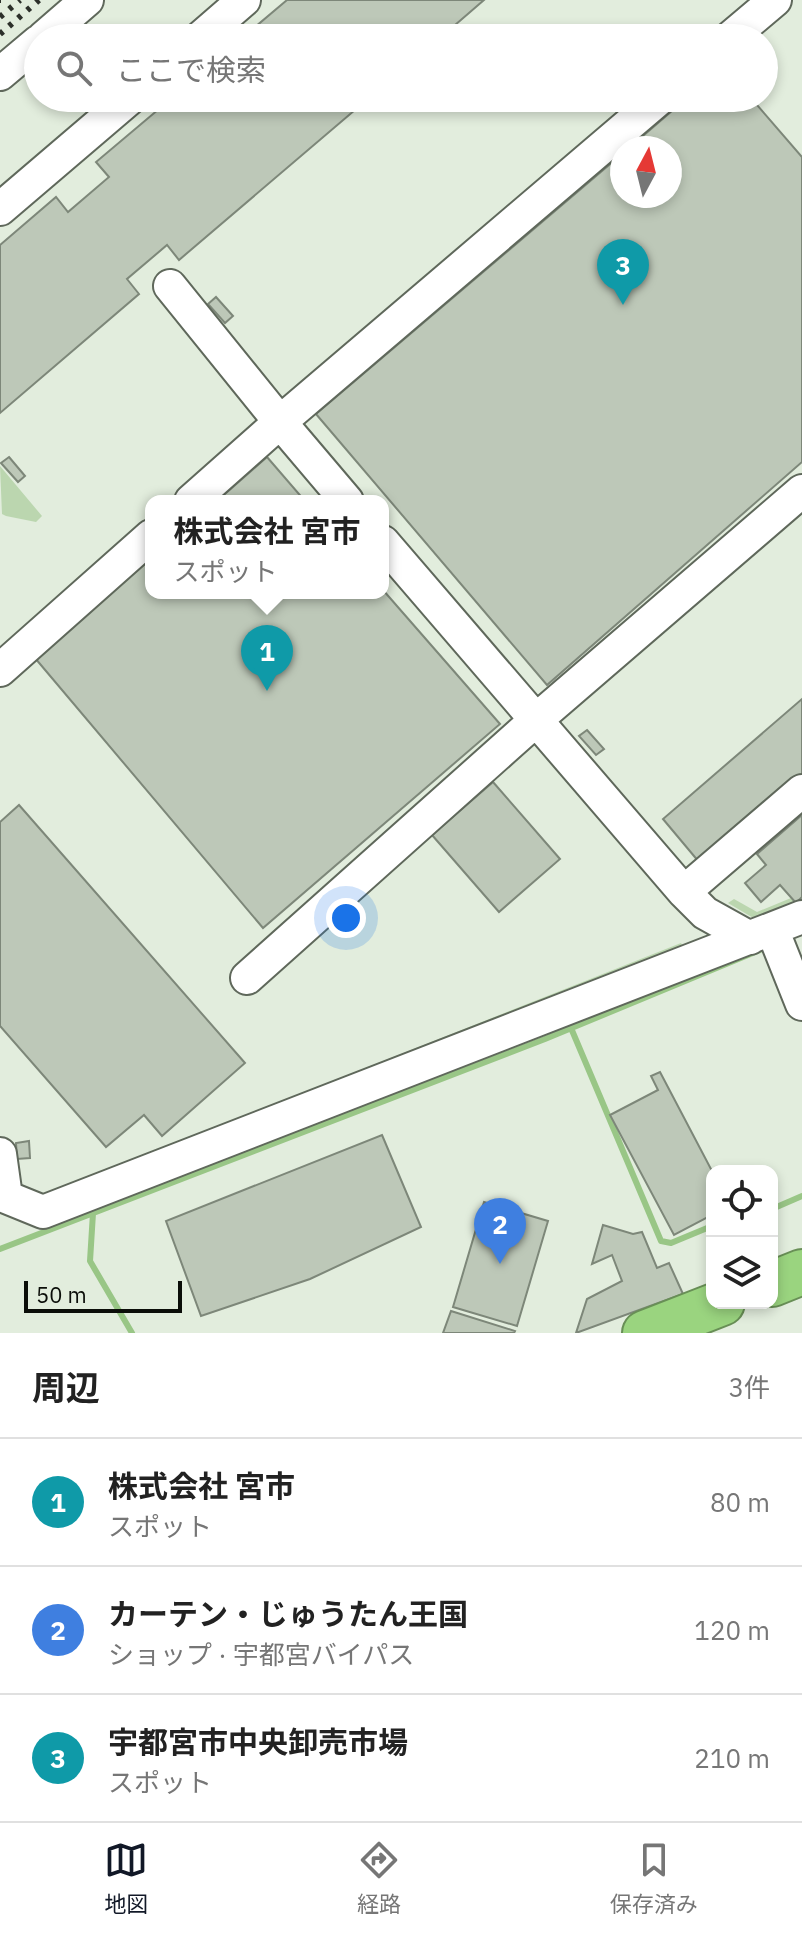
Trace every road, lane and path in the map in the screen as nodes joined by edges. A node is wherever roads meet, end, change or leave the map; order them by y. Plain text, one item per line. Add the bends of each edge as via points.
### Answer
1 (87, 0) edge
2 (244, 0) edge
3 (775, 0) edge
4 (59, 24) edge
5 (216, 24) edge
6 (747, 24) edge
7 (24, 54) edge
8 (0, 74) edge
9 (114, 112) edge
10 (644, 112) edge
11 (0, 209) edge
12 (170, 286) dead end
13 (280, 422) junction
14 (802, 491) edge
15 (198, 495) edge
16 (342, 495) edge
17 (145, 541) edge
18 (389, 549) edge
19 (0, 670) edge
20 (536, 720) junction
21 (802, 791) edge
22 (684, 892) junction
23 (802, 917) edge
24 (761, 933) junction
25 (247, 978) dead end
26 (802, 1004) edge
27 (0, 1154) edge
28 (802, 1272) edge
29 (778, 1282) edge
30 (707, 1309) edge
31 (645, 1333) edge

1 - 4 street
2 - 5 street
3 - 6 street
7 - 8 street
9 - 11 street
10 - 13 street
12 - 13 street
13 - 15 street
13 - 16 street
14 - 20 street
17 - 19 street
18 - 20 street
20 - 22 street
20 - 25 street
21 - 22 street
22 - 24 street via 705,913
23 - 24 street
24 - 26 street
24 - 27 street via 43,1212 6,1197
28 - 29 highway
30 - 31 highway

